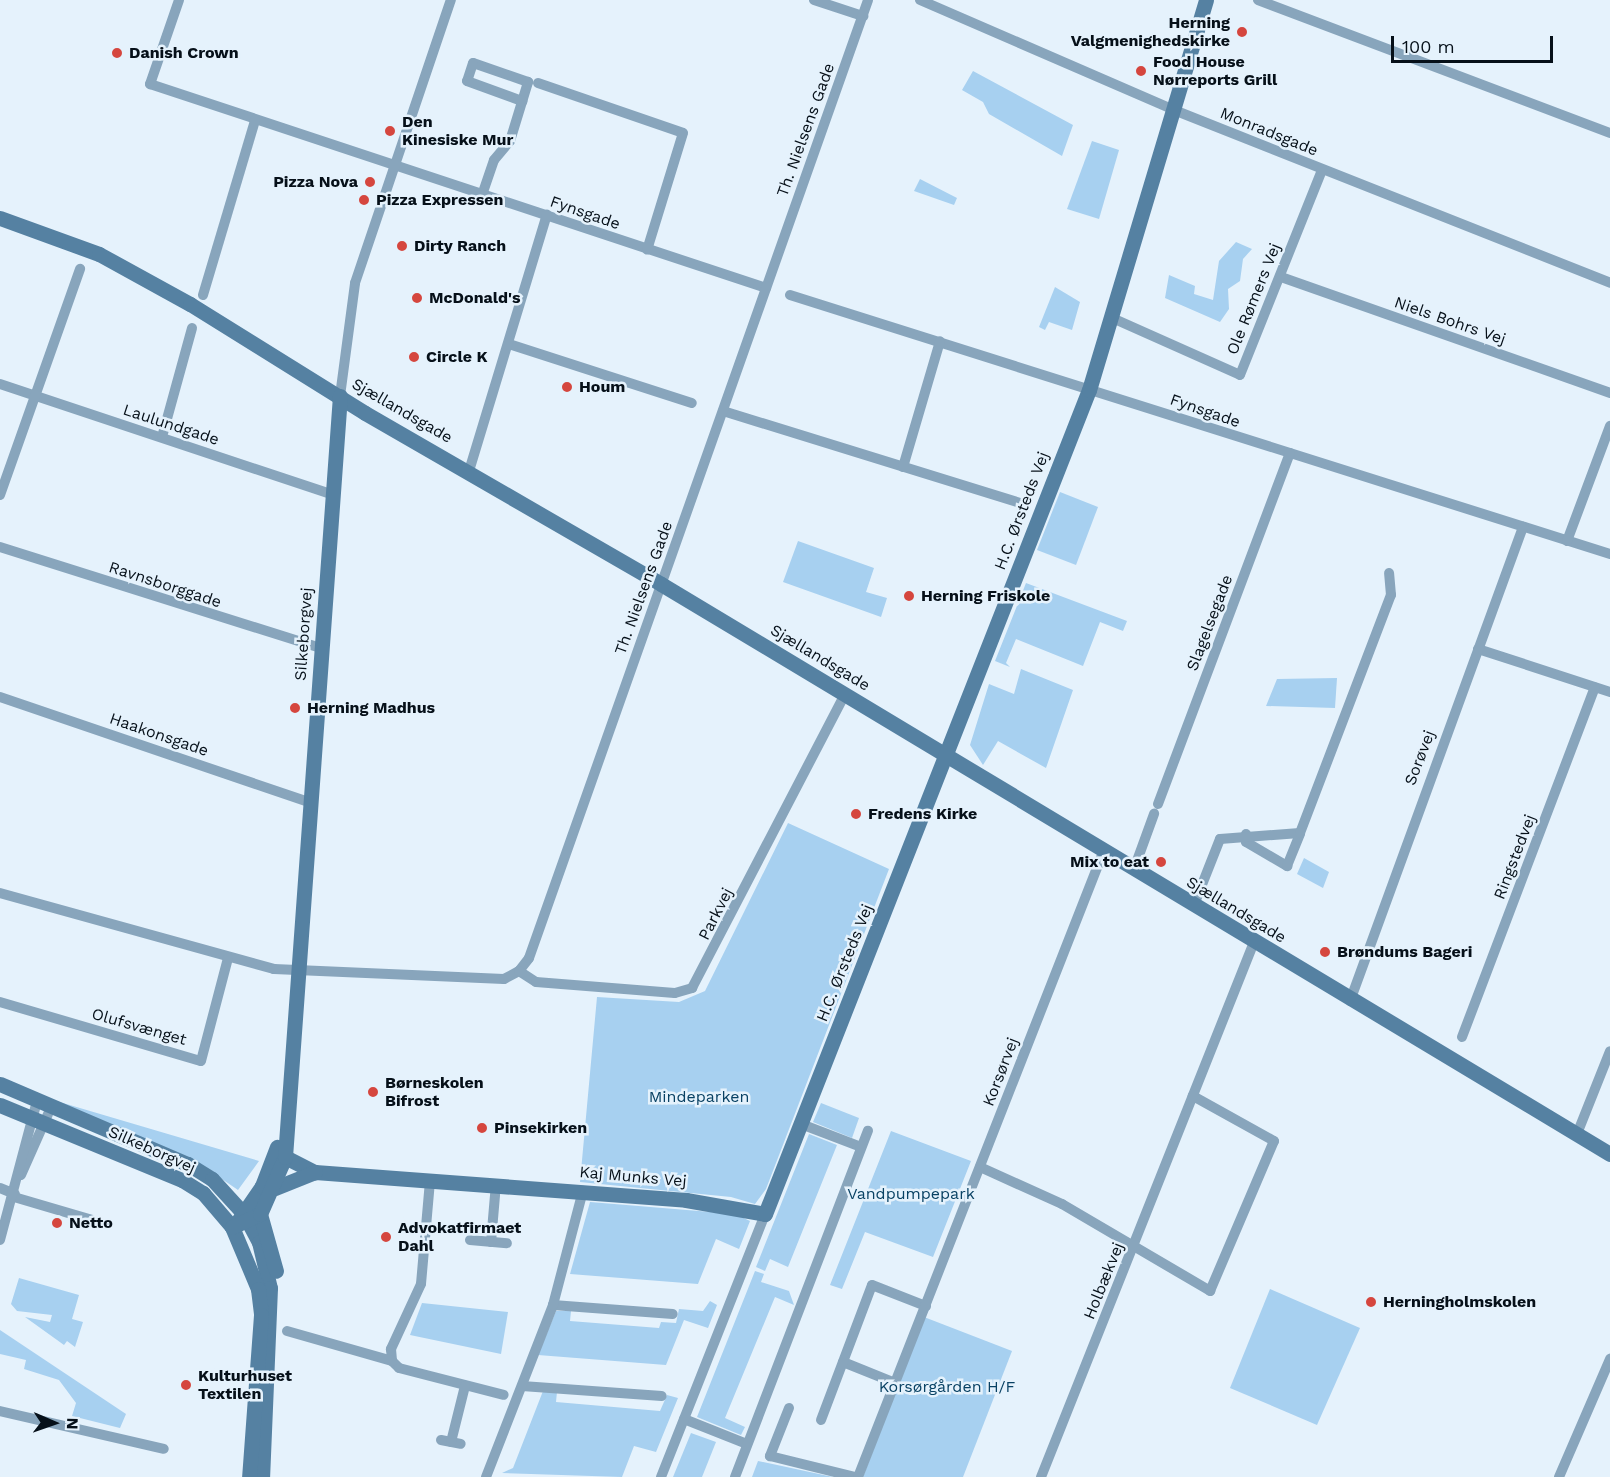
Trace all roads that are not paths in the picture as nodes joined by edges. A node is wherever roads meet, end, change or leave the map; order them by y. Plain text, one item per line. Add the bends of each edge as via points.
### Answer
1 (178, 0) edge
2 (451, 0) edge
3 (814, 0) edge
4 (868, 0) edge
5 (920, 0) edge
6 (1206, 0) edge
7 (1258, 0) edge
8 (863, 16) junction
9 (538, 83) dead end
10 (522, 101) junction
11 (1172, 109) junction
12 (255, 121) junction
13 (1610, 133) edge
14 (393, 167) junction
15 (1322, 170) junction
16 (481, 198) junction
17 (547, 215) junction
18 (0, 218) edge
19 (647, 250) junction
20 (80, 269) dead end
21 (1281, 276) junction
22 (1610, 283) edge
23 (766, 288) junction
24 (203, 295) dead end
25 (790, 295) dead end
26 (1110, 317) junction
27 (192, 328) dead end
28 (940, 341) junction
29 (509, 344) junction
30 (0, 384) edge
31 (1089, 390) junction
32 (1610, 393) edge
33 (35, 396) junction
34 (340, 396) junction
35 (692, 403) dead end
36 (723, 411) junction
37 (1610, 426) edge
38 (162, 438) junction
39 (1290, 453) junction
40 (903, 467) junction
41 (470, 471) junction
42 (0, 495) edge
43 (333, 495) junction
44 (1020, 503) dead end
45 (1523, 527) junction
46 (1567, 541) junction
47 (0, 547) edge
48 (1610, 554) edge
49 (1389, 573) dead end
50 (661, 584) junction
51 (321, 648) junction
52 (1478, 649) junction
53 (1595, 687) junction
54 (1610, 692) edge
55 (845, 694) junction
56 (0, 697) edge
57 (948, 757) junction
58 (309, 802) junction
59 (1300, 833) junction
60 (1246, 834) junction
61 (1104, 850) junction
62 (1134, 869) junction
63 (0, 893) edge
64 (1194, 905) junction
65 (1254, 942) junction
66 (228, 958) junction
67 (297, 966) junction
68 (519, 971) junction
69 (1350, 1001) junction
70 (0, 1002) edge
71 (1462, 1037) dead end
72 (1610, 1051) edge
73 (0, 1084) edge
74 (0, 1092) edge
75 (1193, 1096) junction
76 (0, 1105) edge
77 (285, 1109) junction
78 (39, 1116) junction
79 (801, 1124) junction
80 (868, 1131) dead end
81 (1577, 1134) junction
82 (861, 1147) junction
83 (1610, 1154) edge
84 (172, 1156) junction
85 (285, 1157) junction
86 (980, 1167) junction
87 (315, 1172) junction
88 (430, 1180) junction
89 (496, 1184) junction
90 (0, 1188) edge
91 (275, 1188) junction
92 (583, 1191) junction
93 (14, 1195) junction
94 (765, 1214) junction
95 (251, 1216) junction
96 (106, 1224) dead end
97 (232, 1227) junction
98 (0, 1240) edge
99 (470, 1240) dead end
100 (492, 1242) junction
101 (507, 1243) dead end
102 (1134, 1246) junction
103 (553, 1305) junction
104 (926, 1306) junction
105 (673, 1314) dead end
106 (287, 1331) dead end
107 (1610, 1359) edge
108 (392, 1361) junction
109 (843, 1362) junction
110 (895, 1383) junction
111 (465, 1386) junction
112 (522, 1386) junction
113 (504, 1395) dead end
114 (662, 1396) dead end
115 (789, 1408) dead end
116 (1, 1414) edge
117 (684, 1419) junction
118 (821, 1420) dead end
119 (451, 1442) dead end
120 (747, 1444) junction
121 (164, 1449) dead end
122 (249, 1477) edge
123 (262, 1477) edge
124 (486, 1477) edge
125 (661, 1477) edge
126 (735, 1477) edge
127 (857, 1477) edge
128 (1041, 1477) edge
129 (1559, 1477) edge

1 - 12 street, Fynsgade via 150,84
2 - 14 street, Silkeborgvej
3 - 8 street
4 - 8 street, Th. Nielsens Gade
5 - 11 street, Monradsgade
6 - 11 street, H.C. Ørsteds Vej
7 - 13 street
8 - 23 street, Th. Nielsens Gade
9 - 19 street via 682,134
10 - 10 street via 528,82 473,63 467,81
10 - 16 street via 510,141 494,160
11 - 15 street, Monradsgade
11 - 26 street, H.C. Ørsteds Vej
12 - 14 street, Fynsgade
12 - 24 street
14 - 16 street, Fynsgade
14 - 34 street, Silkeborgvej via 355,283
15 - 21 street, Ole Rømers Vej
15 - 22 street, Monradsgade
16 - 17 street, Fynsgade
17 - 19 street, Fynsgade
17 - 29 street
18 - 34 street, Sjællandsgade via 99,254
19 - 23 street, Fynsgade
20 - 33 street
21 - 26 street, Ole Rømers Vej via 1240,375
21 - 32 street, Niels Bohrs Vej
23 - 36 street, Th. Nielsens Gade
25 - 28 street, Fynsgade
26 - 31 street, H.C. Ørsteds Vej
27 - 38 street
28 - 31 street, Fynsgade
28 - 40 street
29 - 35 street
29 - 41 street
30 - 33 street, Laulundgade
31 - 39 street, Fynsgade
31 - 57 street, H.C. Ørsteds Vej
33 - 38 street, Laulundgade
33 - 42 street
34 - 41 street, Sjællandsgade
34 - 43 street, Silkeborgvej
36 - 40 street
36 - 50 street, Th. Nielsens Gade
37 - 46 street
38 - 43 street, Laulundgade
39 - 45 street, Fynsgade
39 - 62 street, Slagelsegade
40 - 44 street
41 - 50 street, Sjællandsgade
43 - 51 street, Silkeborgvej
45 - 46 street, Fynsgade
45 - 52 street, Sorøvej
46 - 48 street, Fynsgade
47 - 51 street, Ravnsborggade
49 - 59 street via 1392,591
50 - 55 street, Sjællandsgade
50 - 68 street, Th. Nielsens Gade via 529,958
51 - 58 street, Silkeborgvej
52 - 53 street
52 - 69 street, Sorøvej
53 - 54 street
53 - 71 street, Ringstedvej
55 - 57 street, Sjællandsgade
55 - 68 street, Parkvej via 692,988 675,993 536,982
56 - 58 street, Haakonsgade
57 - 61 street, Sjællandsgade
57 - 79 street, H.C. Ørsteds Vej
58 - 67 street, Silkeborgvej
59 - 60 street
59 - 60 street via 1287,866 1246,842
60 - 64 street via 1220,839
61 - 62 street, Sjællandsgade
61 - 86 street, Korsørvej
62 - 64 street, Sjællandsgade
63 - 66 street
64 - 65 street, Sjællandsgade
65 - 69 street, Sjællandsgade
65 - 75 street, Holbækvej
66 - 67 street via 274,969
66 - 70 street, Olufsvænget via 201,1062
67 - 68 street via 504,979
67 - 77 street, Silkeborgvej
69 - 81 street, Sjællandsgade
72 - 81 street
73 - 84 street, Silkeborgvej
74 - 78 street, Silkeborgvej
75 - 102 street, Holbækvej
75 - 102 street via 1274,1141 1210,1292
76 - 78 street, Silkeborgvej
77 - 85 street, Silkeborgvej
77 - 95 street, Silkeborgvej via 271,1167
78 - 84 street, Silkeborgvej via 154,1154
78 - 93 street
78 - 97 street, Silkeborgvej via 182,1180 203,1193
79 - 82 street
79 - 94 street, H.C. Ørsteds Vej
80 - 82 street
81 - 83 street, Sjællandsgade
82 - 120 street
84 - 95 street, Silkeborgvej via 212,1179
85 - 87 street, Kaj Munks Vej
85 - 91 street, Silkeborgvej
86 - 102 street via 1062,1204
86 - 104 street, Korsørvej
87 - 88 street, Kaj Munks Vej
87 - 91 street, Kaj Munks Vej
88 - 89 street, Kaj Munks Vej
88 - 108 street via 421,1284 391,1349
89 - 92 street, Kaj Munks Vej
89 - 100 street
90 - 93 street
91 - 95 street, Silkeborgvej
92 - 94 street, Kaj Munks Vej via 734,1204
92 - 103 street
93 - 96 street
93 - 98 street
94 - 117 street, H.C. Ørsteds Vej
95 - 97 street, Silkeborgvej
95 - 123 street via 275,1268
97 - 122 street, Silkeborgvej via 255,1280 261,1315
99 - 100 street
100 - 101 street
102 - 128 street, Holbækvej
103 - 105 street
103 - 112 street
104 - 109 street via 872,1285
104 - 110 street, Korsørvej
106 - 108 street
107 - 129 street
108 - 111 street via 399,1368
109 - 110 street
109 - 118 street
110 - 127 street, Korsørvej
111 - 113 street
111 - 119 street
112 - 114 street
112 - 124 street
115 - 127 street, Korsørvej via 770,1456
116 - 121 street
117 - 120 street
117 - 125 street, H.C. Ørsteds Vej
120 - 126 street

